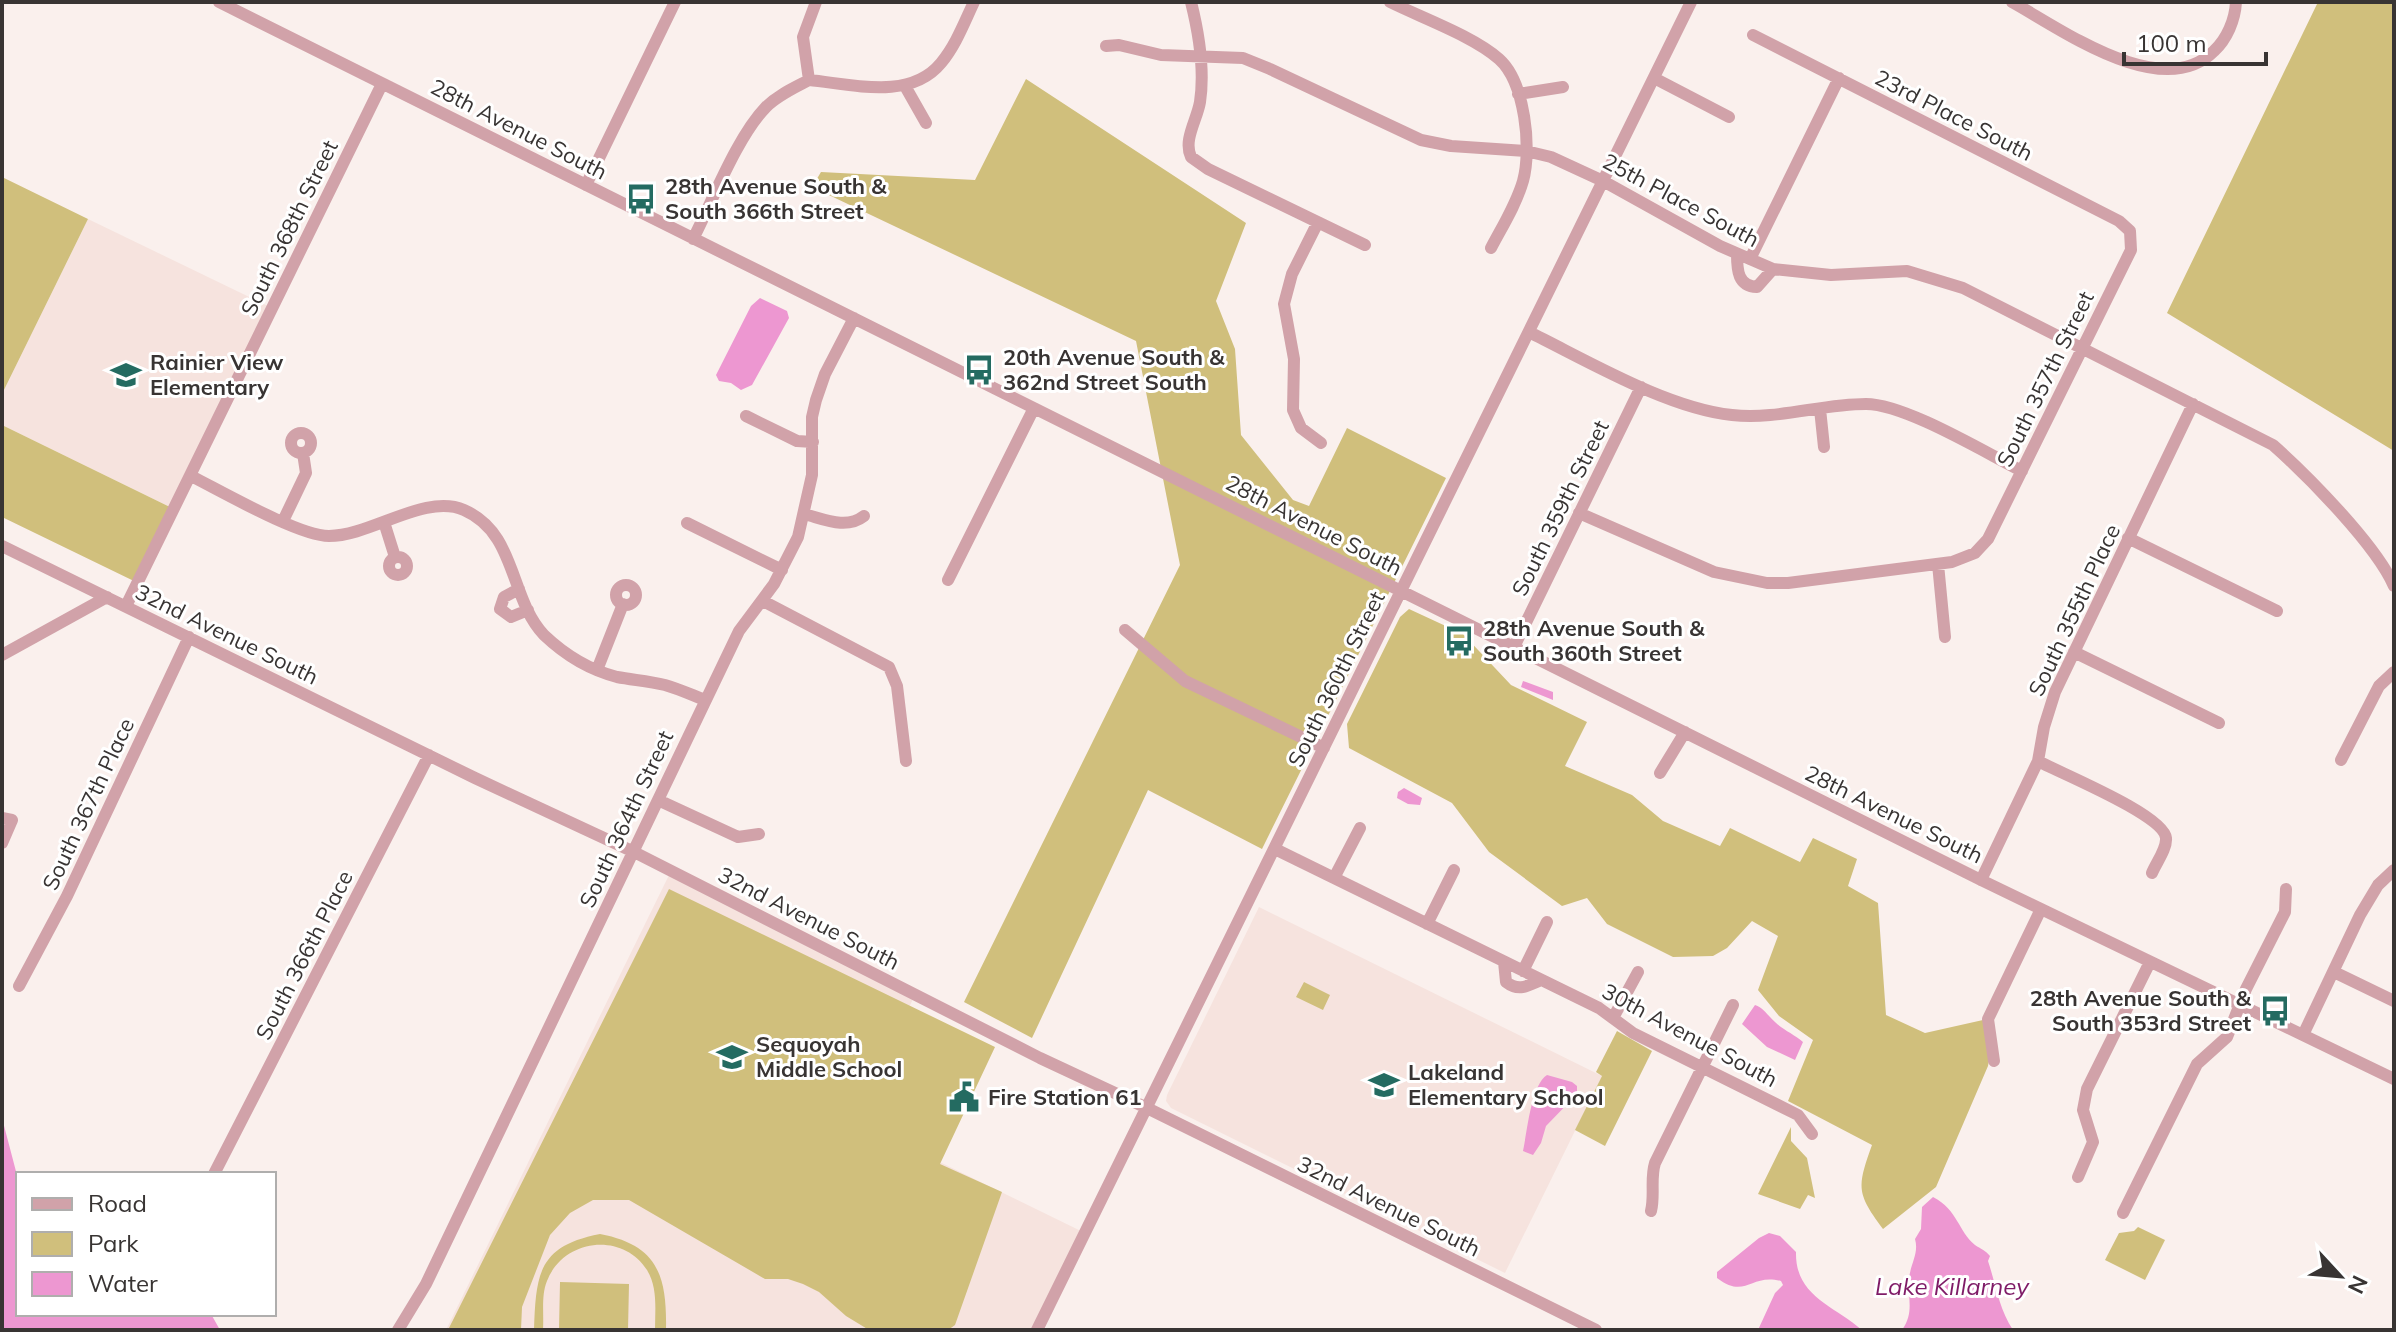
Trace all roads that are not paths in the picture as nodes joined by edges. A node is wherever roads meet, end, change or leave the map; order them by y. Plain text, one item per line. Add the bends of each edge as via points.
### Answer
1 (219, 2) edge
2 (674, 2) edge
3 (816, 2) edge
4 (974, 2) edge
5 (1191, 2) edge
6 (1390, 2) edge
7 (1691, 2) edge
8 (2012, 2) edge
9 (2236, 2) edge
10 (1753, 35) dead end
11 (1106, 46) dead end
12 (1200, 55) junction
13 (1654, 78) junction
14 (1839, 78) junction
15 (809, 80) junction
16 (382, 84) junction
17 (905, 86) junction
18 (1563, 87) dead end
19 (1518, 94) junction
20 (1729, 117) dead end
21 (926, 123) dead end
22 (1526, 151) junction
23 (1603, 181) junction
24 (586, 185) junction
25 (1318, 222) junction
26 (2132, 235) joint
27 (693, 239) junction
28 (1365, 245) dead end
29 (1491, 248) dead end
30 (1744, 257) junction
31 (1773, 269) junction
32 (854, 318) junction
33 (1529, 332) junction
34 (2082, 349) junction
35 (1641, 387) junction
36 (2193, 404) junction
37 (1034, 408) junction
38 (1820, 409) junction
39 (746, 416) dead end
40 (813, 442) junction
41 (1321, 443) dead end
42 (1824, 447) dead end
43 (303, 453) dead end
44 (2022, 471) junction
45 (191, 476) junction
46 (1579, 513) junction
47 (804, 514) junction
48 (864, 516) dead end
49 (283, 521) junction
50 (384, 522) junction
51 (687, 523) dead end
52 (2128, 538) junction
53 (2, 546) edge
54 (395, 557) dead end
55 (1938, 564) junction
56 (782, 570) junction
57 (948, 580) dead end
58 (2394, 586) edge
59 (519, 589) junction
60 (1401, 591) junction
61 (107, 597) junction
62 (763, 601) junction
63 (623, 604) dead end
64 (126, 606) junction
65 (528, 610) junction
66 (2277, 611) dead end
67 (1125, 630) dead end
68 (189, 637) junction
69 (1945, 637) dead end
70 (1514, 647) junction
71 (2074, 652) junction
72 (2, 655) edge
73 (597, 670) junction
74 (2394, 672) edge
75 (705, 700) junction
76 (2219, 723) dead end
77 (1685, 732) junction
78 (1324, 748) junction
79 (429, 755) junction
80 (2341, 760) dead end
81 (906, 761) dead end
82 (2038, 761) junction
83 (1660, 773) dead end
84 (658, 800) junction
85 (7, 819) edge
86 (1360, 828) dead end
87 (759, 834) dead end
88 (2, 843) edge
89 (1275, 849) junction
90 (634, 852) junction
91 (1454, 870) dead end
92 (2394, 870) edge
93 (2152, 873) dead end
94 (1334, 878) junction
95 (1981, 880) junction
96 (2286, 889) dead end
97 (2041, 909) junction
98 (1547, 922) dead end
99 (1427, 924) junction
100 (1504, 962) junction
101 (2150, 962) junction
102 (1523, 971) junction
103 (1638, 972) dead end
104 (2334, 972) junction
105 (1541, 980) junction
106 (19, 986) dead end
107 (2394, 1001) edge
108 (1733, 1005) dead end
109 (2240, 1005) junction
110 (1613, 1018) junction
111 (2303, 1035) junction
112 (1994, 1061) dead end
113 (1702, 1067) junction
114 (2394, 1079) edge
115 (1147, 1108) junction
116 (1812, 1134) dead end
117 (215, 1172) edge
118 (2078, 1177) dead end
119 (1651, 1211) dead end
120 (2123, 1213) dead end
121 (398, 1330) edge
122 (1037, 1330) edge
123 (1596, 1330) edge

1 - 16 street, 28th Avenue South
2 - 24 street
3 - 15 street via 803,37
4 - 17 street via 942,63
5 - 12 street
6 - 19 street via 1492,53 1507,68
7 - 13 street, South 360th Street
8 - 9 street via 2107,55 2176,70 2217,49
10 - 14 street, 23rd Place South
11 - 12 street, 25th Place South
12 - 22 street, 25th Place South via 1262,65 1421,140
12 - 25 street via 1200,99 1188,149 1198,163
13 - 20 street
13 - 23 street, South 360th Street
14 - 26 street, 23rd Place South via 2109,216
14 - 30 street
15 - 17 street
15 - 27 street via 759,115
16 - 24 street, 28th Avenue South
16 - 45 street, South 368th Street
17 - 21 street
18 - 19 street
19 - 22 street
22 - 23 street, 25th Place South via 1566,162
22 - 29 street via 1522,185
23 - 30 street, 25th Place South
23 - 33 street, South 360th Street
24 - 27 street, 28th Avenue South
25 - 28 street
25 - 41 street via 1288,283 1284,304 1294,359 1293,410 1301,428
26 - 34 street, South 357th Street via 2129,256
27 - 32 street, 28th Avenue South
30 - 31 street, 25th Place South
30 - 31 street via 1739,277 1747,285 1757,287
31 - 34 street, 25th Place South via 1926,275 1985,298
32 - 37 street, 28th Avenue South
32 - 40 street, South 364th Street via 820,387 812,417
33 - 35 street
33 - 60 street, South 360th Street
34 - 36 street, 25th Place South
34 - 44 street, South 357th Street
35 - 38 street via 1732,415
35 - 46 street, South 359th Street
36 - 52 street, South 355th Place
36 - 58 street, 25th Place South via 2264,440 2294,463 2367,546
37 - 57 street
37 - 60 street, 28th Avenue South
38 - 42 street
38 - 44 street via 1865,404 1894,409
39 - 40 street via 797,441
40 - 47 street, South 364th Street
43 - 49 street via 306,473
44 - 55 street, South 357th Street via 1988,539 1975,553
45 - 49 street
45 - 64 street, South 368th Street
46 - 55 street via 1714,572 1767,583
46 - 70 street, South 359th Street
47 - 48 street via 847,524
47 - 56 street, South 364th Street
49 - 50 street via 326,536
50 - 54 street
50 - 59 street via 439,506 462,509 482,521 500,542
51 - 56 street
52 - 66 street
52 - 71 street, South 355th Place
53 - 61 street, 32nd Avenue South
55 - 69 street
56 - 62 street, South 364th Street
59 - 65 street
59 - 65 street via 504,597 500,609 511,617
60 - 70 street, 28th Avenue South
60 - 78 street, South 360th Street
61 - 64 street, 32nd Avenue South
61 - 72 street
62 - 75 street, South 364th Street via 739,631
62 - 81 street via 889,667 897,686
63 - 73 street
64 - 68 street, 32nd Avenue South
65 - 73 street via 557,646
67 - 78 street via 1185,681
68 - 79 street, 32nd Avenue South
68 - 106 street, South 367th Place
70 - 77 street, 28th Avenue South
71 - 76 street
71 - 82 street, South 355th Place via 2049,710
73 - 75 street via 667,685
74 - 80 street via 2375,692
75 - 84 street, South 364th Street
77 - 83 street
77 - 95 street, 28th Avenue South
78 - 89 street, South 360th Street
79 - 90 street, 32nd Avenue South
79 - 117 street, South 366th Place
82 - 93 street via 2157,823 2165,842
82 - 95 street, South 355th Place
84 - 87 street via 738,837
84 - 90 street, South 364th Street
85 - 88 street
86 - 94 street
89 - 94 street, 30th Avenue South
89 - 115 street, South 360th Street
90 - 115 street, 32nd Avenue South
90 - 121 street, South 364th Street via 426,1284
91 - 99 street
92 - 104 street via 2368,900
94 - 99 street, 30th Avenue South
95 - 97 street, 28th Avenue South
96 - 109 street via 2285,912
97 - 101 street, 28th Avenue South
97 - 112 street via 1989,1013
98 - 102 street
99 - 100 street, 30th Avenue South
100 - 102 street, 30th Avenue South
100 - 105 street, 30th Avenue South via 1506,982 1512,987
101 - 109 street, 28th Avenue South
101 - 118 street via 2087,1089 2083,1110 2093,1142
102 - 105 street, 30th Avenue South
103 - 110 street
104 - 107 street
104 - 111 street
105 - 110 street, 30th Avenue South
108 - 113 street
109 - 111 street, 28th Avenue South
109 - 120 street via 2224,1041 2197,1064
110 - 113 street, 30th Avenue South
111 - 114 street, 28th Avenue South
113 - 116 street, 30th Avenue South via 1798,1115
113 - 119 street via 1651,1173
115 - 122 street, South 360th Street
115 - 123 street, 32nd Avenue South

